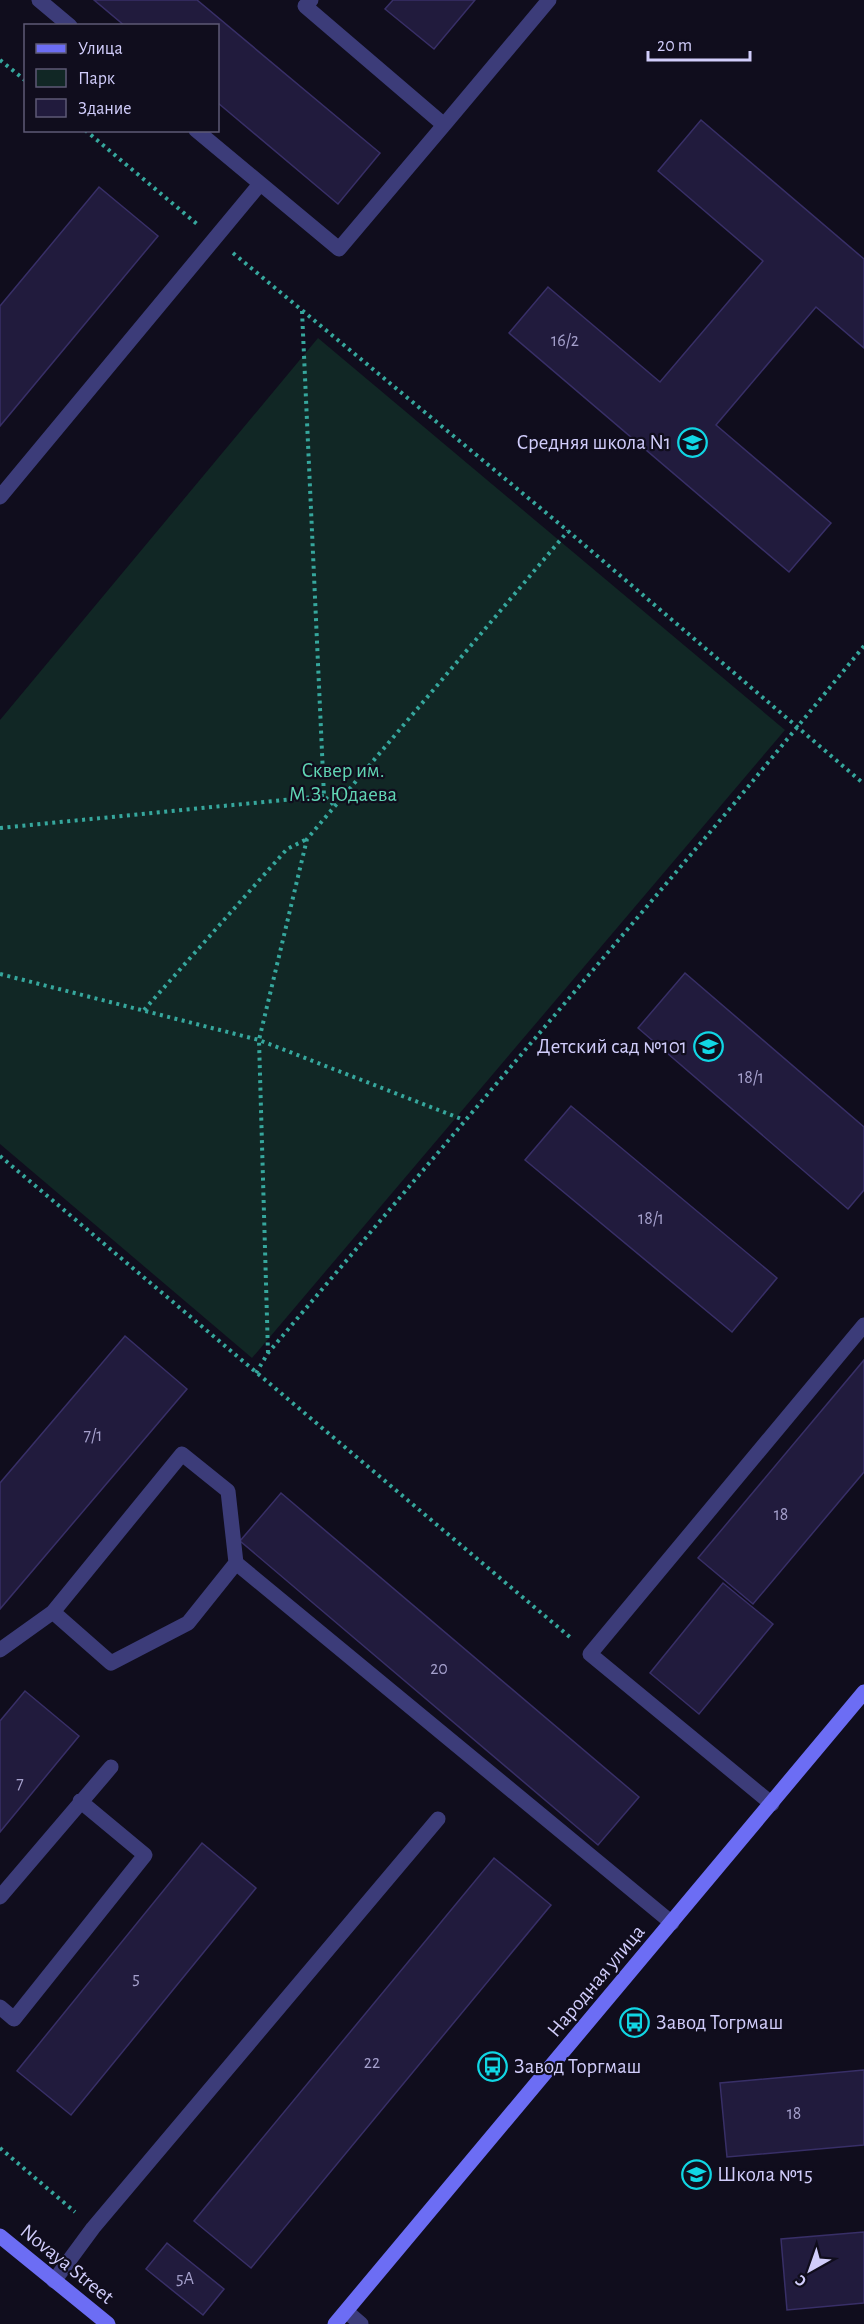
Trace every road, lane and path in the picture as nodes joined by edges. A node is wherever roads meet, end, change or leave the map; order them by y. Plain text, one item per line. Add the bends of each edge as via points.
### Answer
1 (39, 0) edge
2 (310, 0) edge
3 (549, 0) edge
4 (68, 24) edge
5 (0, 60) edge
6 (24, 79) edge
7 (444, 125) junction
8 (87, 132) edge
9 (198, 132) edge
10 (260, 184) junction
11 (215, 239) junction
12 (302, 311) junction
13 (0, 497) edge
14 (568, 531) junction
15 (864, 646) edge
16 (797, 727) junction
17 (864, 784) edge
18 (324, 796) junction
19 (335, 806) junction
20 (0, 828) edge
21 (307, 839) junction
22 (0, 974) edge
23 (144, 1010) junction
24 (259, 1040) junction
25 (464, 1120) junction
26 (0, 1156) edge
27 (864, 1325) edge
28 (268, 1353) junction
29 (256, 1373) junction
30 (236, 1563) junction
31 (53, 1612) junction
32 (0, 1650) edge
33 (590, 1654) junction
34 (864, 1692) edge
35 (111, 1767) dead end
36 (80, 1801) junction
37 (772, 1804) junction
38 (438, 1819) dead end
39 (0, 1897) edge
40 (672, 1923) junction
41 (0, 2007) edge
42 (0, 2148) edge
43 (93, 2228) junction
44 (0, 2236) edge
45 (54, 2281) junction
46 (347, 2312) junction
47 (108, 2324) edge
48 (335, 2324) edge
49 (361, 2324) edge

1 - 4 lane
2 - 7 lane via 305,6
3 - 7 lane
5 - 6 path
7 - 10 lane via 339,249
8 - 11 path
9 - 10 lane
10 - 11 lane
11 - 12 path
11 - 13 lane
12 - 14 path
12 - 18 path
14 - 16 path
14 - 19 path
15 - 16 path
16 - 17 path
16 - 25 path
18 - 19 path
18 - 20 path
19 - 21 path
21 - 23 path via 287,849
21 - 24 path
22 - 23 path
23 - 24 path
24 - 25 path
24 - 28 path
25 - 28 path
26 - 29 path
27 - 33 lane
28 - 29 path
29 - 33 path
30 - 31 lane via 188,1623 111,1663
30 - 31 lane via 228,1491 182,1455
30 - 40 lane
31 - 32 lane
33 - 37 lane
34 - 37 street, Народная улица
35 - 36 lane
36 - 39 lane
36 - 41 lane via 145,1855 14,2019
37 - 40 street, Народная улица
38 - 43 lane
40 - 46 street, Народная улица
42 - 43 path
43 - 45 lane
44 - 45 street, Novaya Street
45 - 47 street, Novaya Street
46 - 48 street, Народная улица
46 - 49 lane

